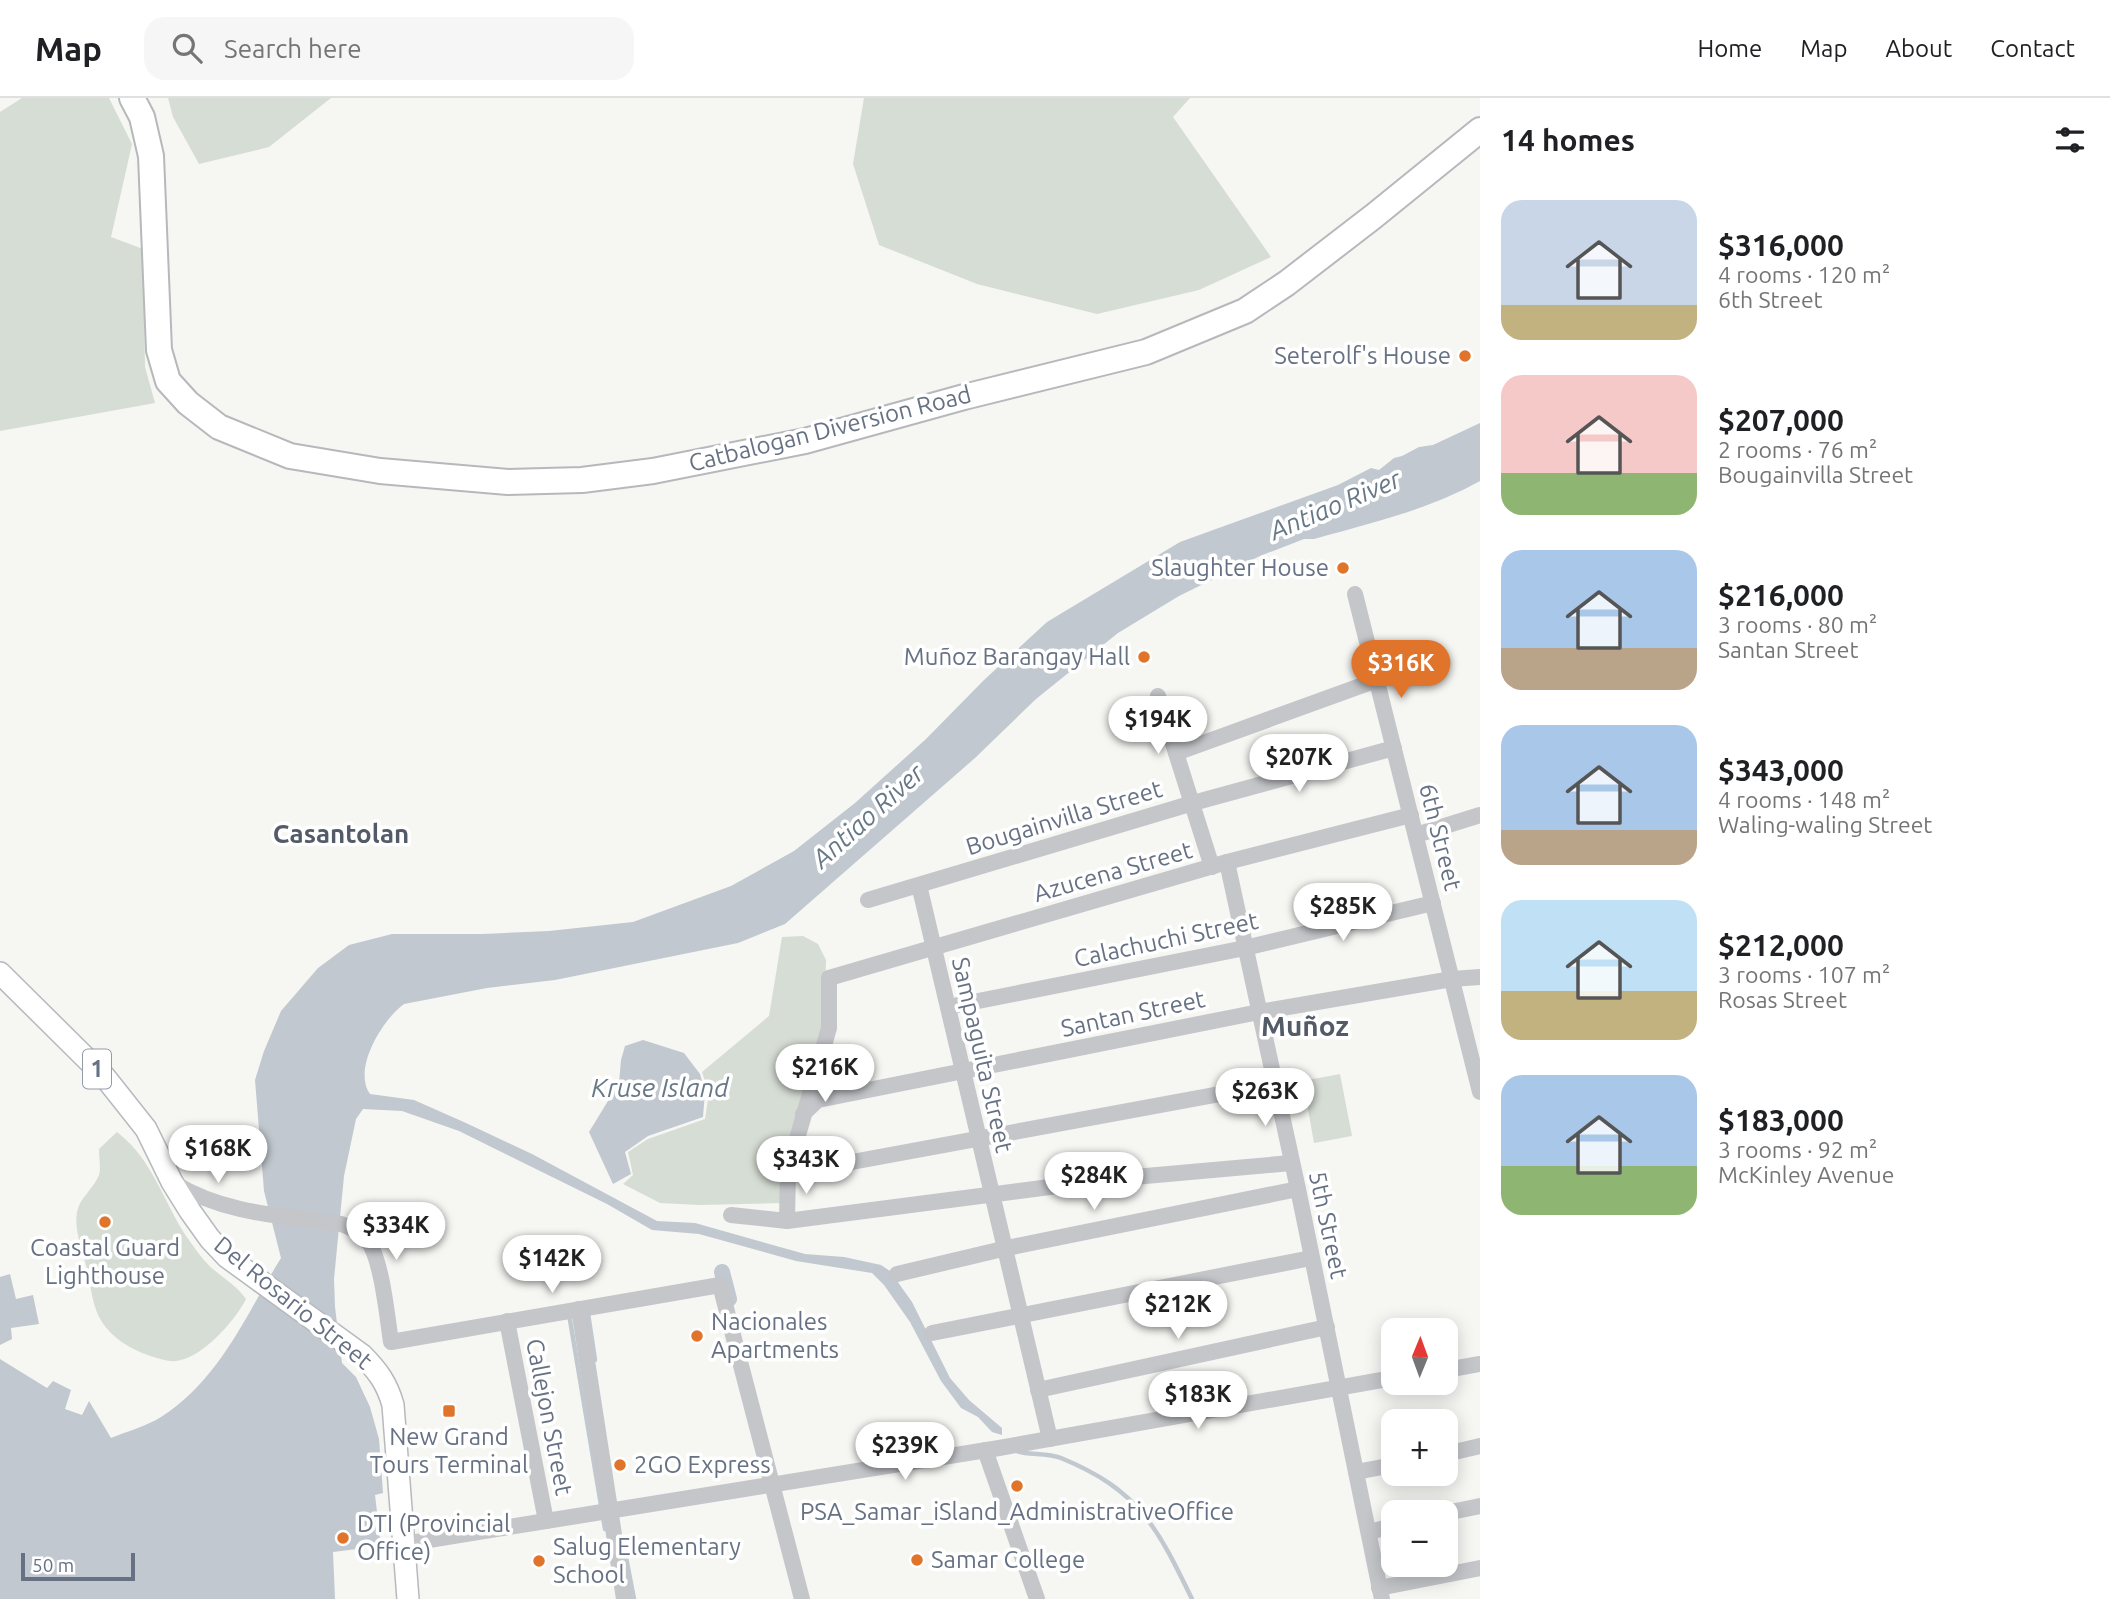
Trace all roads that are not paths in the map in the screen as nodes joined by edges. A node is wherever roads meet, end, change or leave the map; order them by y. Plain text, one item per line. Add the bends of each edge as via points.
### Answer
1 (132, 98) edge
2 (1480, 130) edge
3 (1355, 594) dead end
4 (1377, 680) junction
5 (1158, 696) dead end
6 (1394, 748) junction
7 (1176, 753) junction
8 (1193, 803) junction
9 (1411, 815) junction
10 (1480, 816) edge
11 (1416, 835) junction
12 (1219, 864) junction
13 (919, 885) junction
14 (868, 900) dead end
15 (1433, 902) junction
16 (1245, 947) junction
17 (934, 948) junction
18 (0, 972) edge
19 (1480, 977) edge
20 (1452, 979) junction
21 (948, 1007) junction
22 (1259, 1012) junction
23 (1476, 1056) edge
24 (962, 1073) junction
25 (1274, 1084) junction
26 (1480, 1092) edge
27 (802, 1115) junction
28 (979, 1138) junction
29 (852, 1162) dead end
30 (1291, 1163) junction
31 (172, 1182) junction
32 (1298, 1189) junction
33 (992, 1196) junction
34 (731, 1215) dead end
35 (787, 1221) junction
36 (1007, 1248) junction
37 (1311, 1258) junction
38 (897, 1274) dead end
39 (579, 1309) junction
40 (1021, 1315) junction
41 (507, 1321) junction
42 (1327, 1327) junction
43 (932, 1333) dead end
44 (1480, 1364) edge
45 (1458, 1368) edge
46 (1381, 1380) edge
47 (1339, 1386) junction
48 (1038, 1390) junction
49 (1050, 1439) junction
50 (1480, 1447) edge
51 (999, 1448) junction
52 (1458, 1452) edge
53 (1381, 1467) edge
54 (1356, 1472) junction
55 (776, 1484) junction
56 (1480, 1506) edge
57 (610, 1511) junction
58 (1458, 1511) edge
59 (546, 1521) junction
60 (1381, 1528) edge
61 (1369, 1531) junction
62 (404, 1544) junction
63 (1480, 1568) edge
64 (1381, 1593) edge
65 (408, 1599) edge
66 (624, 1599) edge
67 (802, 1599) edge
68 (1037, 1599) edge

1 - 2 highway, Catbalogan Diversion Road via 142,117 151,156 159,350 168,381 188,403 219,427 290,456 380,471 508,482 582,480 653,471 792,443 1146,352 1245,311
3 - 4 street, 6th Street
4 - 6 street, 6th Street
4 - 7 street
5 - 7 street, 5th Street
6 - 8 street, Bougainvilla Street
6 - 9 street, 6th Street
7 - 8 street, 5th Street
8 - 12 street, 5th Street
8 - 13 street, Bougainvilla Street
9 - 11 street, 6th Street
9 - 12 street, Azucena Street
10 - 11 street
11 - 15 street, 6th Street
12 - 16 street, 5th Street
12 - 17 street, Azucena Street
13 - 14 street, Bougainvilla Street
13 - 17 street, Sampaguita Street
15 - 16 street, Calachuchi Street
15 - 20 street, 6th Street
16 - 21 street, Calachuchi Street
16 - 22 street, 5th Street
17 - 21 street, Sampaguita Street
17 - 27 street, Azucena Street via 829,978 829,1028
18 - 31 main road, 1 via 104,1076 146,1129
19 - 20 street, Santan Street
20 - 22 street, Santan Street
20 - 23 street, 6th Street
21 - 24 street, Sampaguita Street
22 - 24 street, Santan Street
22 - 25 street, 5th Street
23 - 26 street, 6th Street
24 - 27 street, Santan Street via 818,1100
24 - 28 street, Sampaguita Street
25 - 28 street
25 - 30 street, 5th Street
27 - 35 street via 788,1170
28 - 29 street
28 - 33 street, Sampaguita Street
30 - 32 street, 5th Street
30 - 33 street via 1112,1179
31 - 41 street via 205,1200 356,1230 373,1251 391,1342
31 - 62 main road, Del Rosario Street / 1 via 210,1239 228,1257 378,1371 393,1405
32 - 36 street
32 - 37 street, 5th Street
33 - 35 street
33 - 36 street, Sampaguita Street
34 - 35 street
36 - 38 street
36 - 40 street, Sampaguita Street
37 - 40 street
37 - 42 street, 5th Street
39 - 41 street
39 - 55 street via 720,1285
39 - 57 street
40 - 43 street
40 - 48 street, Sampaguita Street
41 - 59 street, Callejon Street
42 - 47 street, 5th Street
42 - 48 street
44 - 45 street
46 - 47 street
47 - 49 street
47 - 54 street, 5th Street
48 - 49 street, Sampaguita Street
49 - 51 street
50 - 52 street
51 - 55 street
51 - 68 street
53 - 54 street
54 - 61 street, 5th Street
55 - 57 street
55 - 67 street
56 - 58 street
57 - 59 street
57 - 66 street
59 - 62 street
60 - 61 street
61 - 64 street, 5th Street
62 - 65 main road, Del Rosario Street / 1
63 - 64 street

